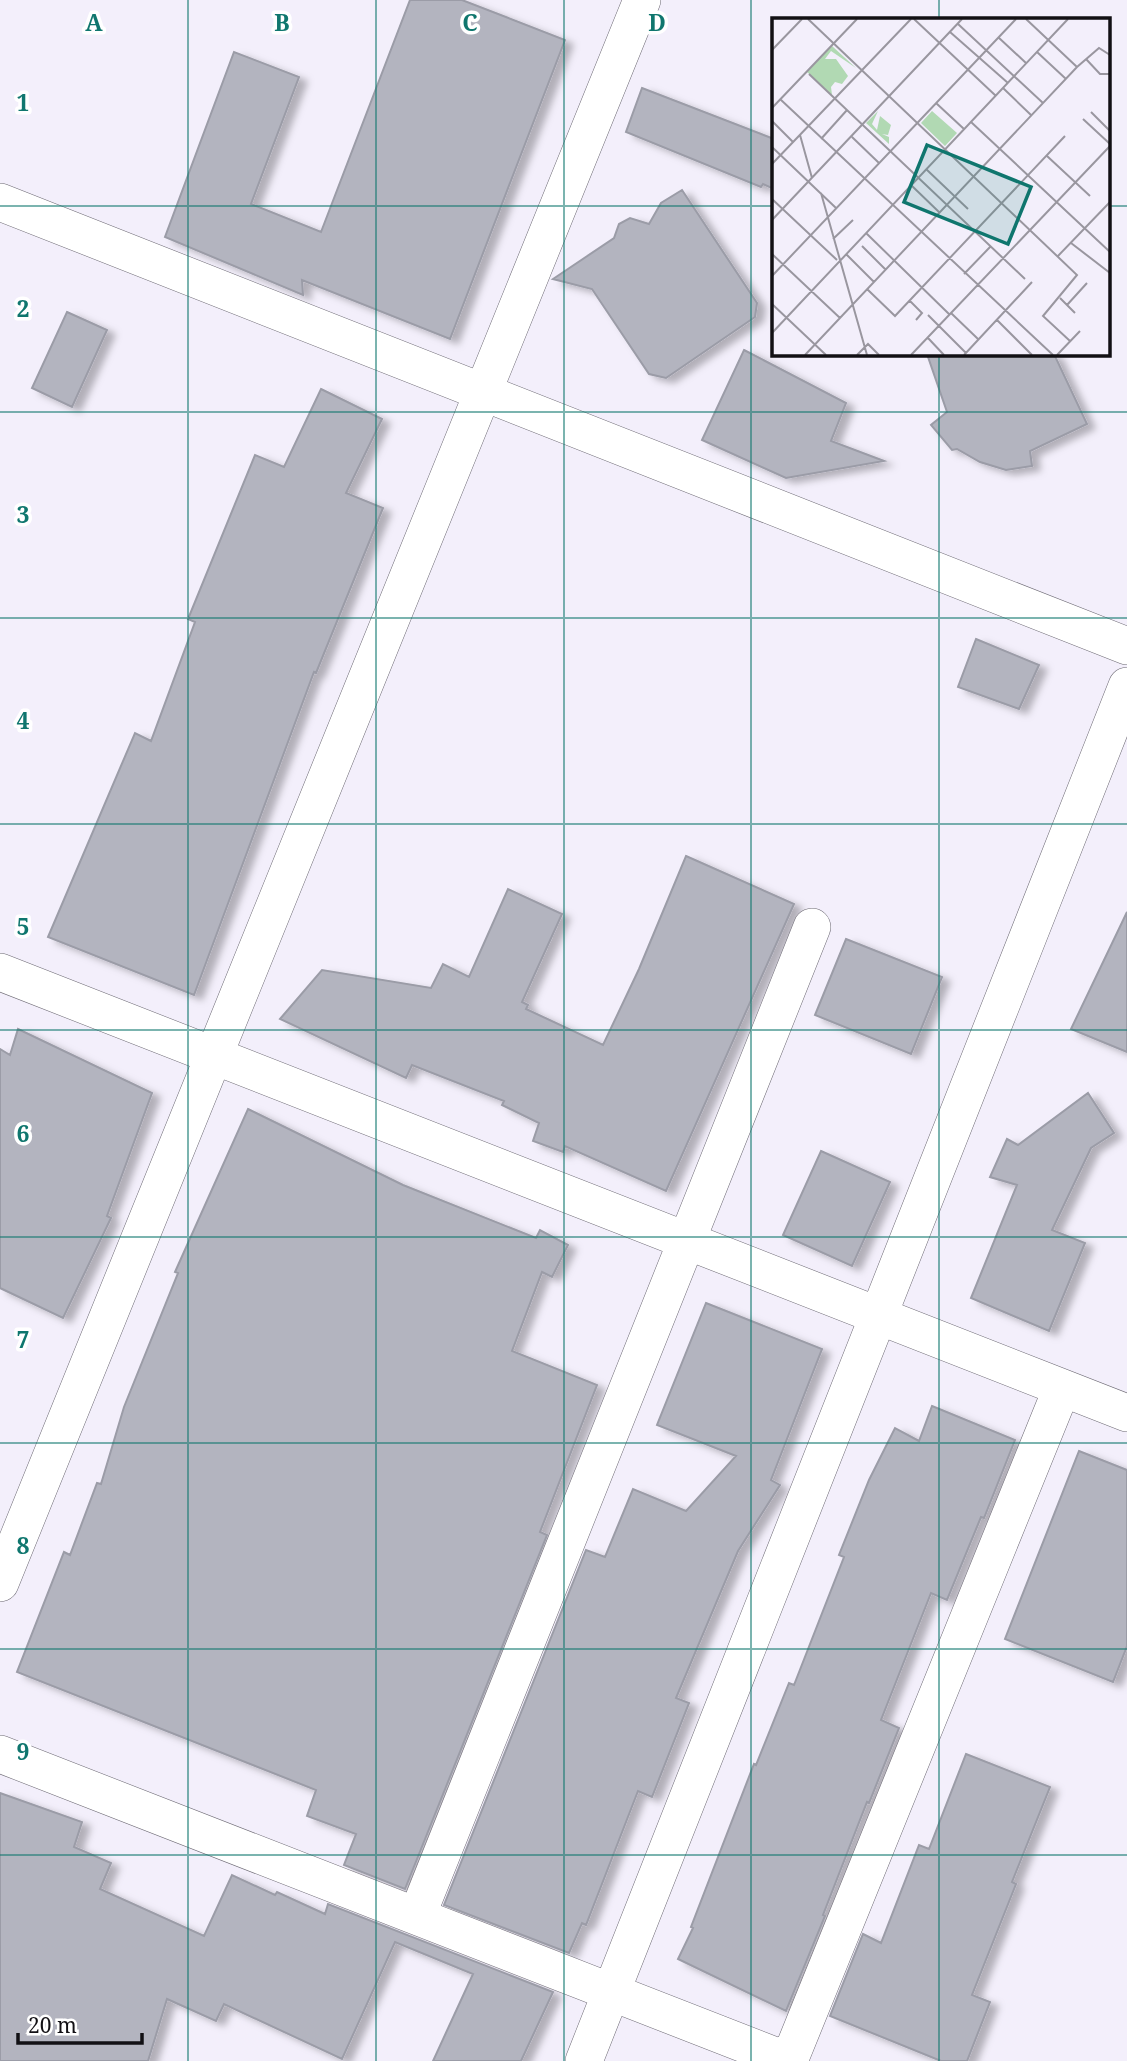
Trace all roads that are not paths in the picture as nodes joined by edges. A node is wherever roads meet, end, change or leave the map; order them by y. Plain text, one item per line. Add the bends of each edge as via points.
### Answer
1 (642, 0) edge
2 (0, 202) edge
3 (483, 392) junction
4 (1127, 646) edge
5 (1127, 686) edge
6 (812, 927) dead end
7 (0, 972) edge
8 (214, 1056) junction
9 (686, 1241) junction
10 (878, 1316) junction
11 (1062, 1388) junction
12 (1127, 1413) edge
13 (0, 1583) edge
14 (0, 1754) edge
15 (417, 1916) junction
16 (611, 1992) junction
17 (584, 2061) edge
18 (789, 2061) edge

1 - 3 street
2 - 3 street
3 - 4 street
3 - 8 street
5 - 10 street
6 - 9 street
7 - 8 street
8 - 9 street
8 - 13 street
9 - 10 street
9 - 15 street
10 - 11 street
10 - 16 street
11 - 12 street
11 - 18 street
14 - 15 street
15 - 16 street
16 - 17 street
16 - 18 street

